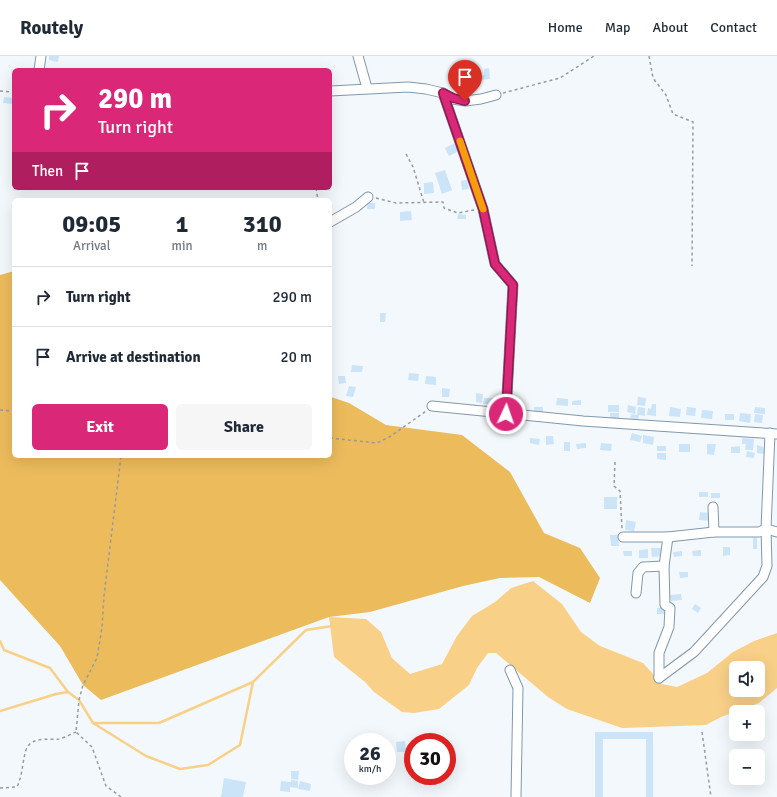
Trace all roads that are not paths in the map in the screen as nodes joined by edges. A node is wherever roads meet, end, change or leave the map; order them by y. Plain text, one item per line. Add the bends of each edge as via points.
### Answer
1 (41, 56) edge
2 (358, 56) edge
3 (39, 68) edge
4 (367, 88) junction
5 (332, 92) edge
6 (443, 93) junction
7 (496, 95) road end
8 (368, 196) road end
9 (332, 221) edge
10 (432, 406) road end
11 (506, 414) junction
12 (774, 434) edge
13 (713, 507) dead end
14 (766, 529) junction
15 (714, 532) junction
16 (777, 532) edge
17 (623, 537) road end
18 (668, 537) junction
19 (664, 566) junction
20 (636, 593) dead end
21 (510, 670) dead end
22 (516, 797) edge

1 - 3 street
2 - 4 street
4 - 5 street
4 - 6 street via 408,87
6 - 7 street via 465,101
6 - 11 street via 483,209 495,264 513,285
8 - 9 street via 356,207
10 - 11 street
11 - 12 street
12 - 14 street
13 - 15 street
14 - 15 street via 758,532
14 - 16 street
14 - 19 street via 767,566 763,577 694,652 659,678 659,653 669,627 670,608 665,605
15 - 18 street
17 - 18 street
18 - 19 street
19 - 20 street via 643,567 638,573
21 - 22 street via 518,688

